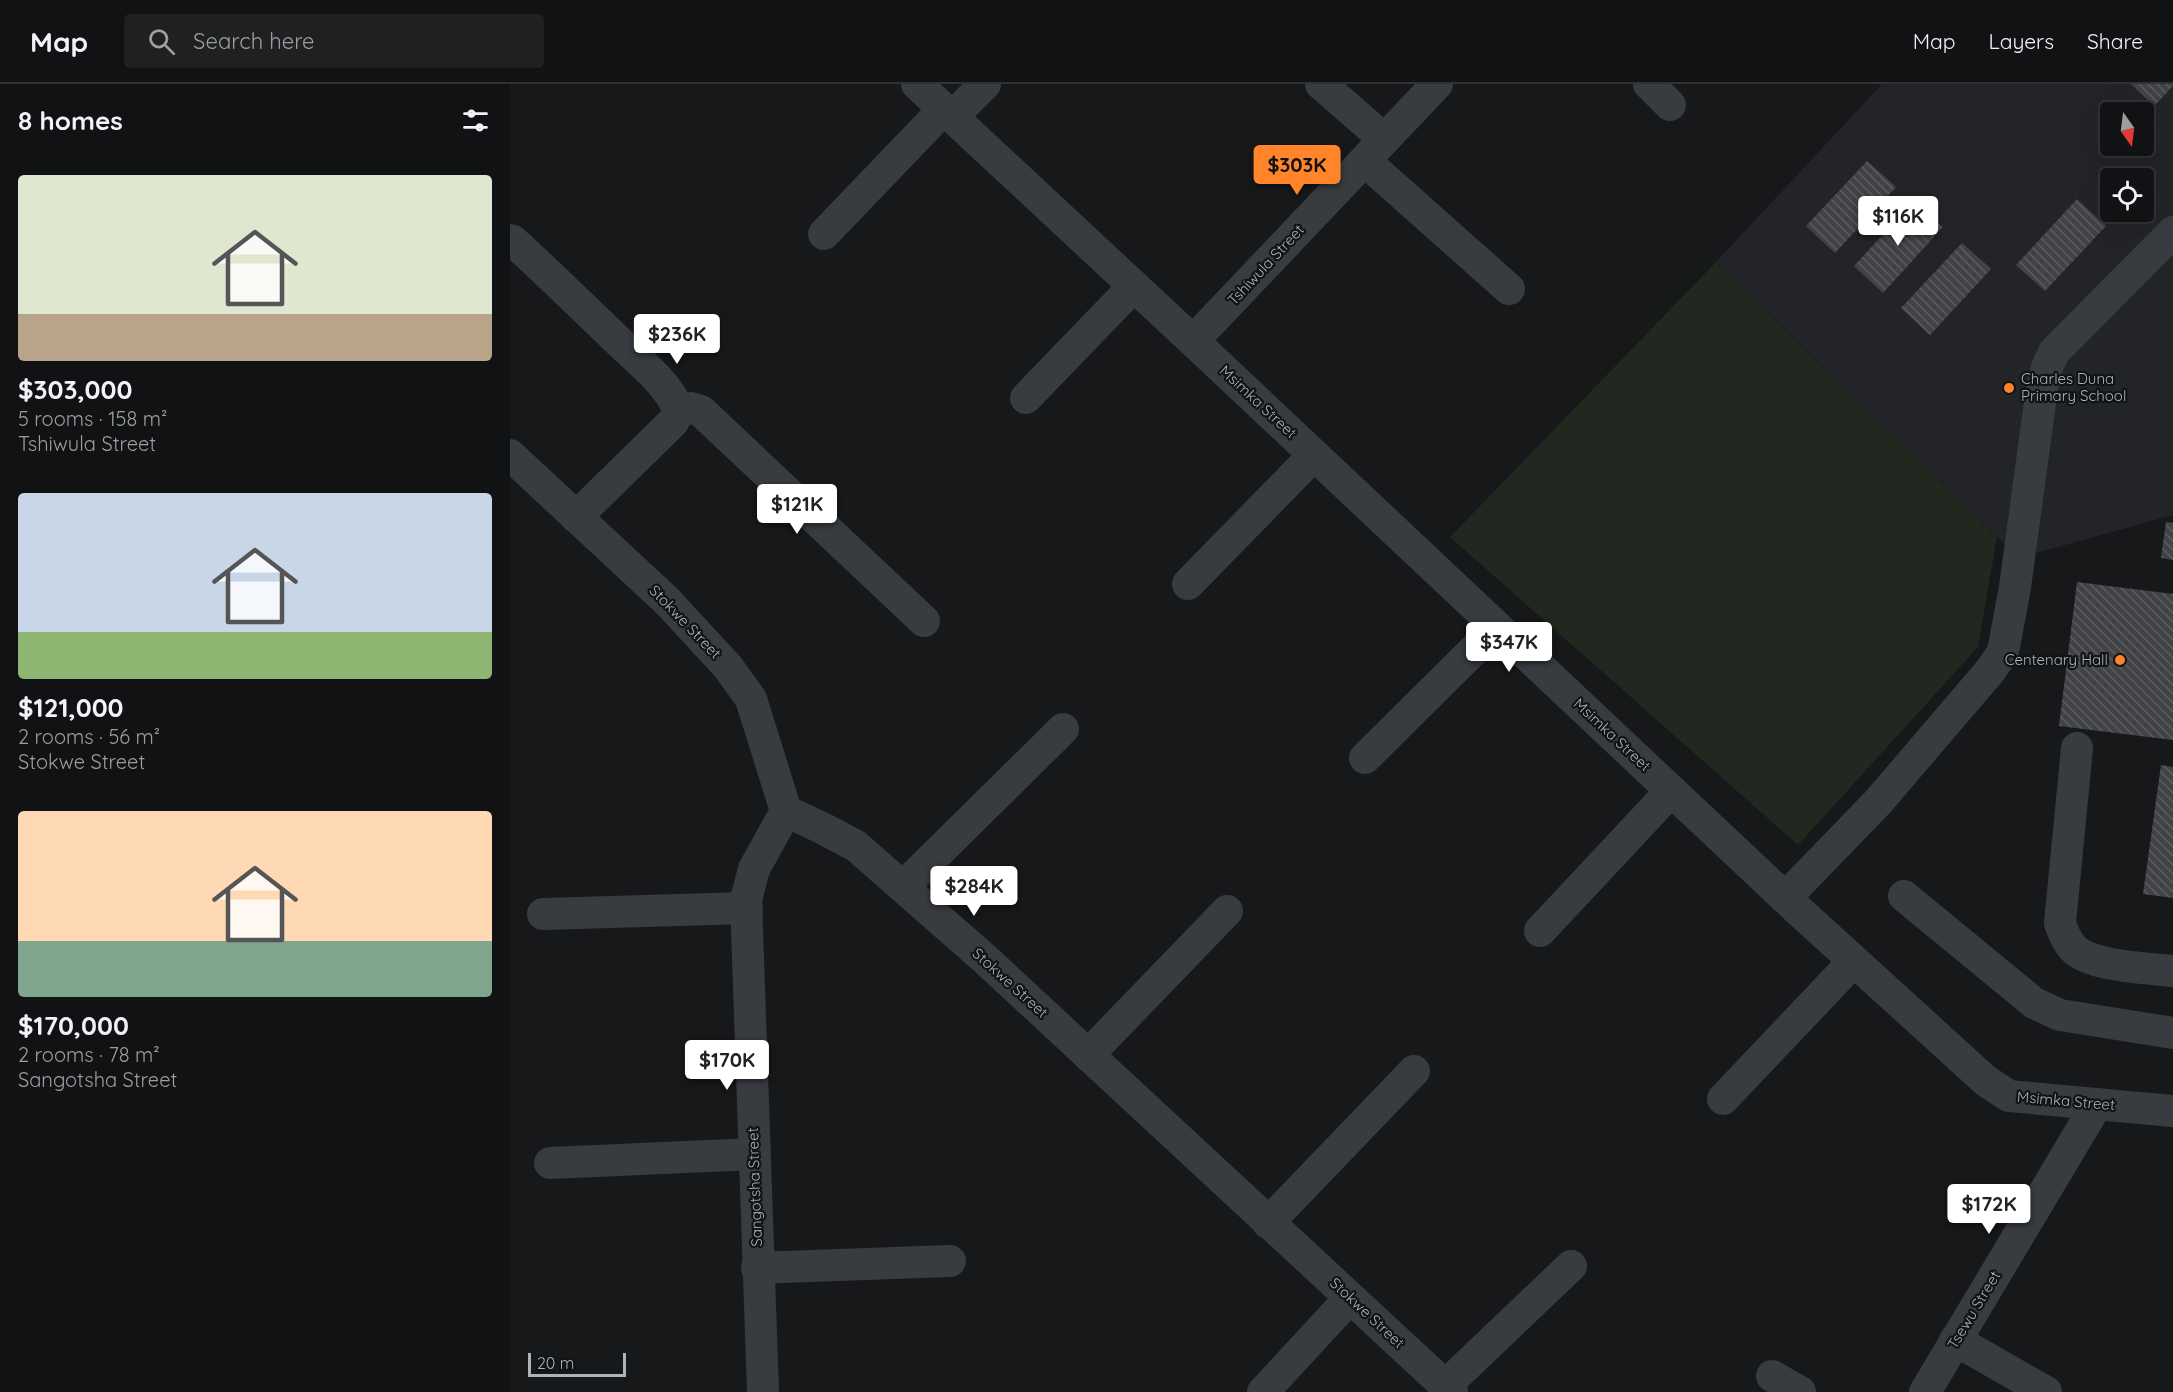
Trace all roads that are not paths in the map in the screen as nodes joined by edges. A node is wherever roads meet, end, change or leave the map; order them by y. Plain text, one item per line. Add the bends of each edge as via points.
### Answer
1 (917, 84) edge
2 (985, 84) edge
3 (1321, 84) edge
4 (1437, 84) edge
5 (948, 113) junction
6 (1374, 150) junction
7 (2173, 232) edge
8 (824, 234) dead end
9 (510, 240) edge
10 (1134, 286) junction
11 (1509, 289) dead end
12 (1193, 341) junction
13 (1026, 398) dead end
14 (679, 411) junction
15 (510, 455) edge
16 (1314, 455) junction
17 (576, 517) junction
18 (1188, 584) dead end
19 (924, 621) dead end
20 (1497, 627) junction
21 (1063, 729) dead end
22 (2077, 748) dead end
23 (1365, 758) dead end
24 (1671, 791) junction
25 (786, 812) junction
26 (903, 887) junction
27 (1904, 896) dead end
28 (1785, 898) junction
29 (747, 908) junction
30 (1227, 911) dead end
31 (543, 914) dead end
32 (1540, 931) dead end
33 (1854, 961) junction
34 (2173, 971) edge
35 (2173, 1033) edge
36 (1088, 1055) junction
37 (1414, 1071) dead end
38 (1723, 1099) dead end
39 (2097, 1104) junction
40 (2173, 1112) edge
41 (754, 1154) junction
42 (550, 1163) dead end
43 (1268, 1223) junction
44 (950, 1261) dead end
45 (1571, 1266) dead end
46 (757, 1268) junction
47 (1350, 1298) junction
48 (1955, 1340) junction
49 (1772, 1376) dead end
50 (1449, 1389) edge
51 (763, 1392) edge
52 (1263, 1392) edge
53 (1800, 1392) edge
54 (1924, 1392) edge
55 (2046, 1392) edge

1 - 5 street, Msimka Street
2 - 5 street
3 - 6 street
4 - 6 street, Tshiwula Street
5 - 8 street
5 - 10 street, Msimka Street
6 - 11 street
6 - 12 street, Tshiwula Street
7 - 28 street via 2054,352 2042,388 2003,652 1878,802
9 - 14 street via 674,397
10 - 12 street, Msimka Street
10 - 13 street
12 - 16 street, Msimka Street
14 - 17 street via 673,422
14 - 19 street via 701,411
15 - 17 street, Stokwe Street
16 - 18 street
16 - 20 street, Msimka Street
17 - 25 street, Stokwe Street via 667,601 739,682 755,708
20 - 23 street
20 - 24 street, Msimka Street
21 - 26 street
22 - 34 street via 2060,923 2065,936 2073,949 2085,956
24 - 28 street, Msimka Street
24 - 32 street
25 - 26 street, Stokwe Street via 856,846
25 - 29 street, Sangotsha Street via 754,869
26 - 36 street, Stokwe Street
27 - 35 street via 2034,1003 2060,1015
28 - 33 street, Msimka Street
29 - 31 street
29 - 41 street, Sangotsha Street
30 - 36 street
33 - 38 street
33 - 39 street, Msimka Street via 1986,1081 2010,1096
36 - 43 street, Stokwe Street
37 - 43 street
39 - 40 street, Msimka Street
39 - 48 street, Tsewu Street
41 - 42 street
41 - 46 street, Sangotsha Street
43 - 47 street, Stokwe Street
44 - 46 street
45 - 50 street
46 - 51 street, Sangotsha Street
47 - 50 street, Stokwe Street
47 - 52 street
48 - 54 street, Tsewu Street
48 - 55 street
49 - 53 street

